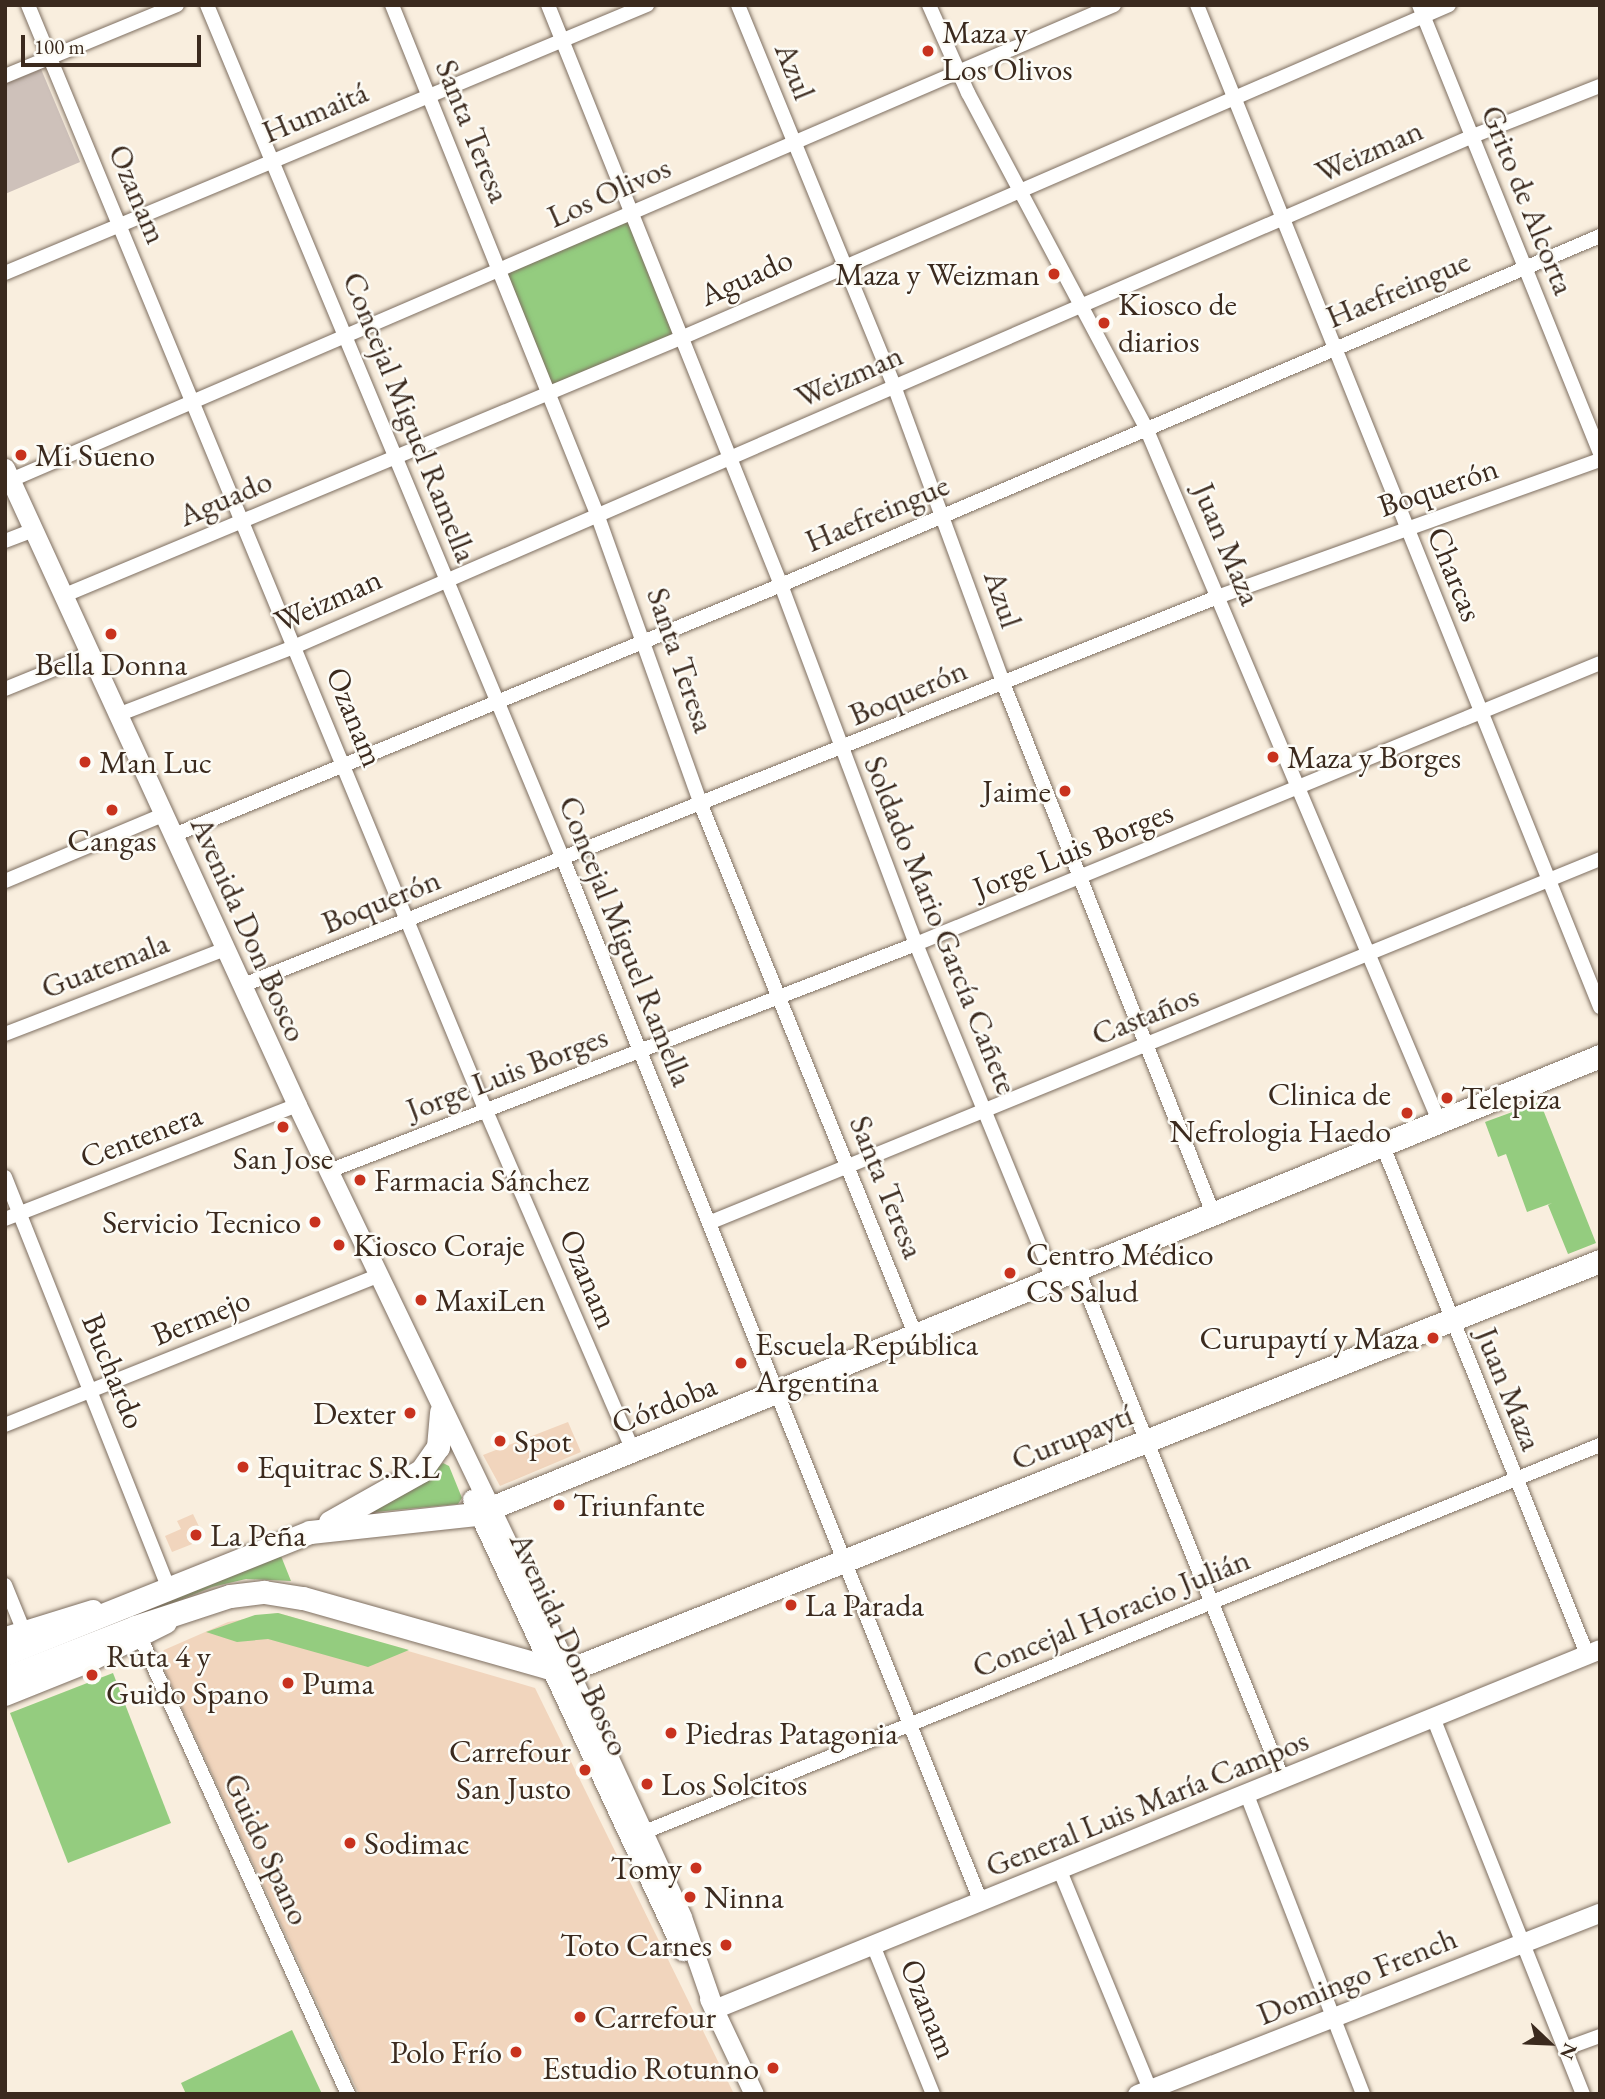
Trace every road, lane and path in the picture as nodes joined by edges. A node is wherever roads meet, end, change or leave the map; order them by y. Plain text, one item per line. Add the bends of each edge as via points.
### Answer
1 (28, 5) edge
2 (177, 5) edge
3 (207, 5) edge
4 (392, 5) edge
5 (548, 5) edge
6 (647, 5) edge
7 (738, 5) edge
8 (929, 5) edge
9 (1114, 5) edge
10 (1198, 5) edge
11 (1449, 5) edge
12 (1421, 10) edge
13 (562, 40) junction
14 (51, 58) junction
15 (958, 74) junction
16 (5, 76) edge
17 (1600, 86) edge
18 (428, 96) junction
19 (1234, 98) junction
20 (1473, 136) junction
21 (793, 142) junction
22 (272, 161) junction
23 (1020, 190) junction
24 (631, 211) junction
25 (1284, 219) junction
26 (120, 223) junction
27 (1600, 236) edge
28 (842, 264) junction
29 (1524, 265) junction
30 (499, 272) junction
31 (5, 273) edge
32 (1082, 307) junction
33 (349, 336) junction
34 (681, 338) junction
35 (1335, 346) junction
36 (894, 386) junction
37 (549, 391) junction
38 (195, 401) junction
39 (1146, 428) junction
40 (398, 454) junction
41 (1600, 457) edge
42 (731, 459) junction
43 (8, 474) edge
44 (597, 514) junction
45 (945, 514) junction
46 (243, 520) junction
47 (1406, 527) junction
48 (34, 530) junction
49 (5, 541) edge
50 (445, 578) junction
51 (781, 585) junction
52 (65, 596) junction
53 (1220, 596) junction
54 (646, 642) junction
55 (296, 646) junction
56 (92, 654) junction
57 (1600, 663) edge
58 (1003, 684) junction
59 (5, 689) edge
60 (498, 702) junction
61 (1481, 711) junction
62 (120, 714) junction
63 (841, 751) junction
64 (344, 764) junction
65 (1299, 787) junction
66 (701, 805) junction
67 (164, 814) junction
68 (174, 835) junction
69 (563, 859) junction
70 (1600, 859) edge
71 (1078, 879) junction
72 (1546, 880) junction
73 (5, 881) edge
74 (409, 920) junction
75 (916, 944) junction
76 (225, 949) junction
77 (1367, 952) junction
78 (241, 986) junction
79 (780, 996) junction
80 (1600, 1007) edge
81 (5, 1034) edge
82 (1147, 1045) junction
83 (640, 1052) junction
84 (1600, 1056) edge
85 (296, 1105) junction
86 (984, 1109) junction
87 (486, 1111) junction
88 (1438, 1121) junction
89 (1382, 1144) junction
90 (847, 1163) junction
91 (329, 1171) junction
92 (5, 1177) edge
93 (20, 1213) junction
94 (1213, 1213) junction
95 (5, 1219) edge
96 (711, 1222) junction
97 (1600, 1261) edge
98 (1077, 1268) junction
99 (378, 1276) junction
100 (1053, 1278) junction
101 (1451, 1321) junction
102 (915, 1334) junction
103 (92, 1391) junction
104 (778, 1391) junction
105 (442, 1412) junction
106 (5, 1425) edge
107 (1149, 1440) junction
108 (1600, 1445) edge
109 (633, 1450) junction
110 (1515, 1479) junction
111 (483, 1511) junction
112 (310, 1532) junction
113 (845, 1562) junction
114 (5, 1585) edge
115 (168, 1587) junction
116 (1214, 1602) junction
117 (14, 1633) edge
118 (138, 1633) junction
119 (1593, 1651) edge
120 (5, 1654) edge
121 (556, 1667) junction
122 (5, 1678) edge
123 (5, 1696) edge
124 (1434, 1720) junction
125 (911, 1723) junction
126 (1283, 1780) junction
127 (1247, 1795) junction
128 (642, 1833) junction
129 (1060, 1871) junction
130 (981, 1902) junction
131 (1600, 1913) edge
132 (1525, 1941) junction
133 (873, 1945) junction
134 (714, 2009) junction
135 (1333, 2019) junction
136 (1600, 2036) edge
137 (1567, 2048) junction
138 (1146, 2092) edge
139 (348, 2094) edge
140 (754, 2094) edge
141 (933, 2094) edge
142 (1363, 2094) edge
143 (1583, 2094) edge

1 - 14 street, Ozanam
2 - 14 street
3 - 22 street, Concejal Miguel Ramella
4 - 18 street, Santa Teresa
5 - 13 street, Soldado Mario García Cañete
6 - 13 street, Humaitá
7 - 21 street, Azul
8 - 15 street, Juan Maza
9 - 15 street, Los Olivos
10 - 19 street, Charcas
11 - 12 street, Aguado
12 - 19 street, Aguado
12 - 20 street, Grito de Alcorta
13 - 18 street, Humaitá
13 - 24 street, Soldado Mario García Cañete
14 - 16 street
14 - 26 street, Ozanam
15 - 21 street, Los Olivos
15 - 23 street, Juan Maza
17 - 20 street, Weizman
18 - 22 street, Humaitá
18 - 30 street, Santa Teresa
19 - 23 street, Aguado
19 - 25 street, Charcas
20 - 25 street, Weizman
20 - 29 street, Grito de Alcorta
21 - 24 street, Los Olivos
21 - 28 street, Azul
22 - 26 street, Humaitá
22 - 33 street, Concejal Miguel Ramella
23 - 28 street, Aguado
23 - 32 street, Juan Maza
24 - 30 street, Los Olivos
24 - 34 street, Soldado Mario García Cañete
25 - 32 street, Weizman
25 - 35 street, Charcas
26 - 31 street, Humaitá
26 - 38 street, Ozanam
27 - 29 street, Haefreingue
28 - 34 street, Aguado
28 - 36 street, Azul
29 - 35 street, Haefreingue
29 - 41 street, Grito de Alcorta
30 - 33 street, Los Olivos
30 - 37 street, Santa Teresa
32 - 36 street, Weizman
32 - 39 street, Juan Maza
33 - 38 street, Los Olivos
33 - 40 street, Concejal Miguel Ramella
34 - 37 street, Aguado
34 - 42 street, Soldado Mario García Cañete
35 - 39 street, Haefreingue
35 - 47 street, Charcas
36 - 42 street, Weizman
36 - 45 street, Azul
37 - 40 street, Aguado
37 - 44 street, Santa Teresa
38 - 43 street, Los Olivos
38 - 46 street, Ozanam
39 - 45 street, Haefreingue
39 - 53 street, Juan Maza
40 - 46 street, Aguado
40 - 50 street, Concejal Miguel Ramella
41 - 47 street, Boquerón
42 - 44 street, Weizman
42 - 51 street, Soldado Mario García Cañete
43 - 48 main road, Avenida Don Bosco
44 - 50 street, Weizman
44 - 54 street, Santa Teresa
45 - 51 street, Haefreingue
45 - 58 street, Azul
46 - 52 street, Aguado
46 - 55 street, Ozanam
47 - 53 street, Boquerón
47 - 61 street, Charcas
48 - 49 street
48 - 52 main road, Avenida Don Bosco
50 - 55 street, Weizman
50 - 60 street, Concejal Miguel Ramella
51 - 54 street, Haefreingue
51 - 63 street, Soldado Mario García Cañete
52 - 56 main road, Avenida Don Bosco
53 - 58 street, Boquerón
53 - 65 street, Juan Maza
54 - 60 street, Haefreingue
54 - 66 street, Santa Teresa
55 - 62 street, Weizman
55 - 64 street, Ozanam
56 - 59 street
56 - 62 main road, Avenida Don Bosco
57 - 61 street, Jorge Luis Borges
58 - 63 street, Boquerón
58 - 71 street, Azul
60 - 64 street, Haefreingue
60 - 69 street, Concejal Miguel Ramella
61 - 65 street, Jorge Luis Borges
61 - 72 street, Charcas
62 - 67 main road, Avenida Don Bosco
63 - 66 street, Boquerón
63 - 75 street, Soldado Mario García Cañete
64 - 68 street, Haefreingue
64 - 74 street, Ozanam
65 - 71 street, Jorge Luis Borges
65 - 77 street, Juan Maza
66 - 69 street, Boquerón
66 - 79 street, Santa Teresa
67 - 68 main road, Avenida Don Bosco
67 - 73 street
68 - 76 main road, Avenida Don Bosco
69 - 74 street, Boquerón
69 - 83 street, Concejal Miguel Ramella
70 - 72 street, Castaños
71 - 75 street, Jorge Luis Borges
71 - 82 street, Azul
72 - 77 street, Castaños
72 - 80 street, Charcas
74 - 78 street, Boquerón
74 - 87 street, Ozanam
75 - 79 street, Jorge Luis Borges
75 - 86 street, Soldado Mario García Cañete
76 - 78 main road, Avenida Don Bosco
76 - 81 street, Guatemala
77 - 82 street, Castaños
77 - 88 street, Juan Maza
78 - 85 main road, Avenida Don Bosco
79 - 83 street, Jorge Luis Borges
79 - 90 street, Santa Teresa
82 - 86 street, Castaños
82 - 94 street, Azul
83 - 87 street, Jorge Luis Borges
83 - 96 street, Concejal Miguel Ramella
84 - 88 main road, Córdoba
85 - 91 main road, Avenida Don Bosco
85 - 93 street, Centenera
86 - 90 street, Castaños
86 - 100 street, Soldado Mario García Cañete
87 - 91 street, Jorge Luis Borges
87 - 109 street, Ozanam
88 - 89 main road, Córdoba
89 - 94 main road, Córdoba
89 - 101 street, Juan Maza
90 - 96 street, Castaños
90 - 102 street, Santa Teresa
91 - 99 main road, Avenida Don Bosco
92 - 93 street, Buchardo
93 - 95 street, Centenera
93 - 103 street, Buchardo
94 - 98 main road, Córdoba
96 - 104 street, Concejal Miguel Ramella
97 - 101 main road, Curupaytí
98 - 100 main road, Córdoba
98 - 107 street
99 - 103 street, Bermejo
99 - 105 main road, Avenida Don Bosco
100 - 102 main road, Córdoba
101 - 107 main road, Curupaytí
101 - 110 street, Juan Maza
102 - 104 main road, Córdoba
103 - 106 street, Bermejo
103 - 115 street, Buchardo
104 - 109 main road, Córdoba
104 - 113 street, Concejal Miguel Ramella
105 - 111 main road, Avenida Don Bosco
105 - 112 main road via 438,1447 421,1471
107 - 113 main road, Curupaytí
107 - 116 street
108 - 110 street, Concejal Horacio Julián
109 - 111 main road, Córdoba
110 - 116 street, Concejal Horacio Julián
110 - 119 street, Juan Maza
111 - 112 main road, Córdoba
111 - 121 main road, Avenida Don Bosco
112 - 115 main road
113 - 121 main road, Curupaytí via 607,1656
113 - 125 street, Concejal Miguel Ramella
114 - 117 street
115 - 117 main road
115 - 120 main road
116 - 125 street, Concejal Horacio Julián
116 - 126 street
118 - 121 main road via 230,1596 284,1594
118 - 122 main road
118 - 123 main road
118 - 139 street, Guido Spano
119 - 124 main road, General Luis María Campos
121 - 128 main road, Avenida Don Bosco
121 - 134 main road, Avenida Don Bosco
124 - 126 main road, General Luis María Campos
124 - 132 street
125 - 128 street, Concejal Horacio Julián
125 - 130 street, Concejal Miguel Ramella
126 - 127 main road, General Luis María Campos
127 - 129 main road, General Luis María Campos
127 - 135 street
128 - 134 main road, Avenida Don Bosco via 682,1917
129 - 130 main road, General Luis María Campos
129 - 138 street
130 - 133 main road, General Luis María Campos
131 - 132 main road, Domingo French
132 - 135 main road, Domingo French
132 - 137 street
133 - 134 main road, General Luis María Campos
133 - 141 street, Ozanam
134 - 140 main road, Avenida Don Bosco
135 - 138 main road, Domingo French
135 - 142 street
136 - 137 street
137 - 143 street

